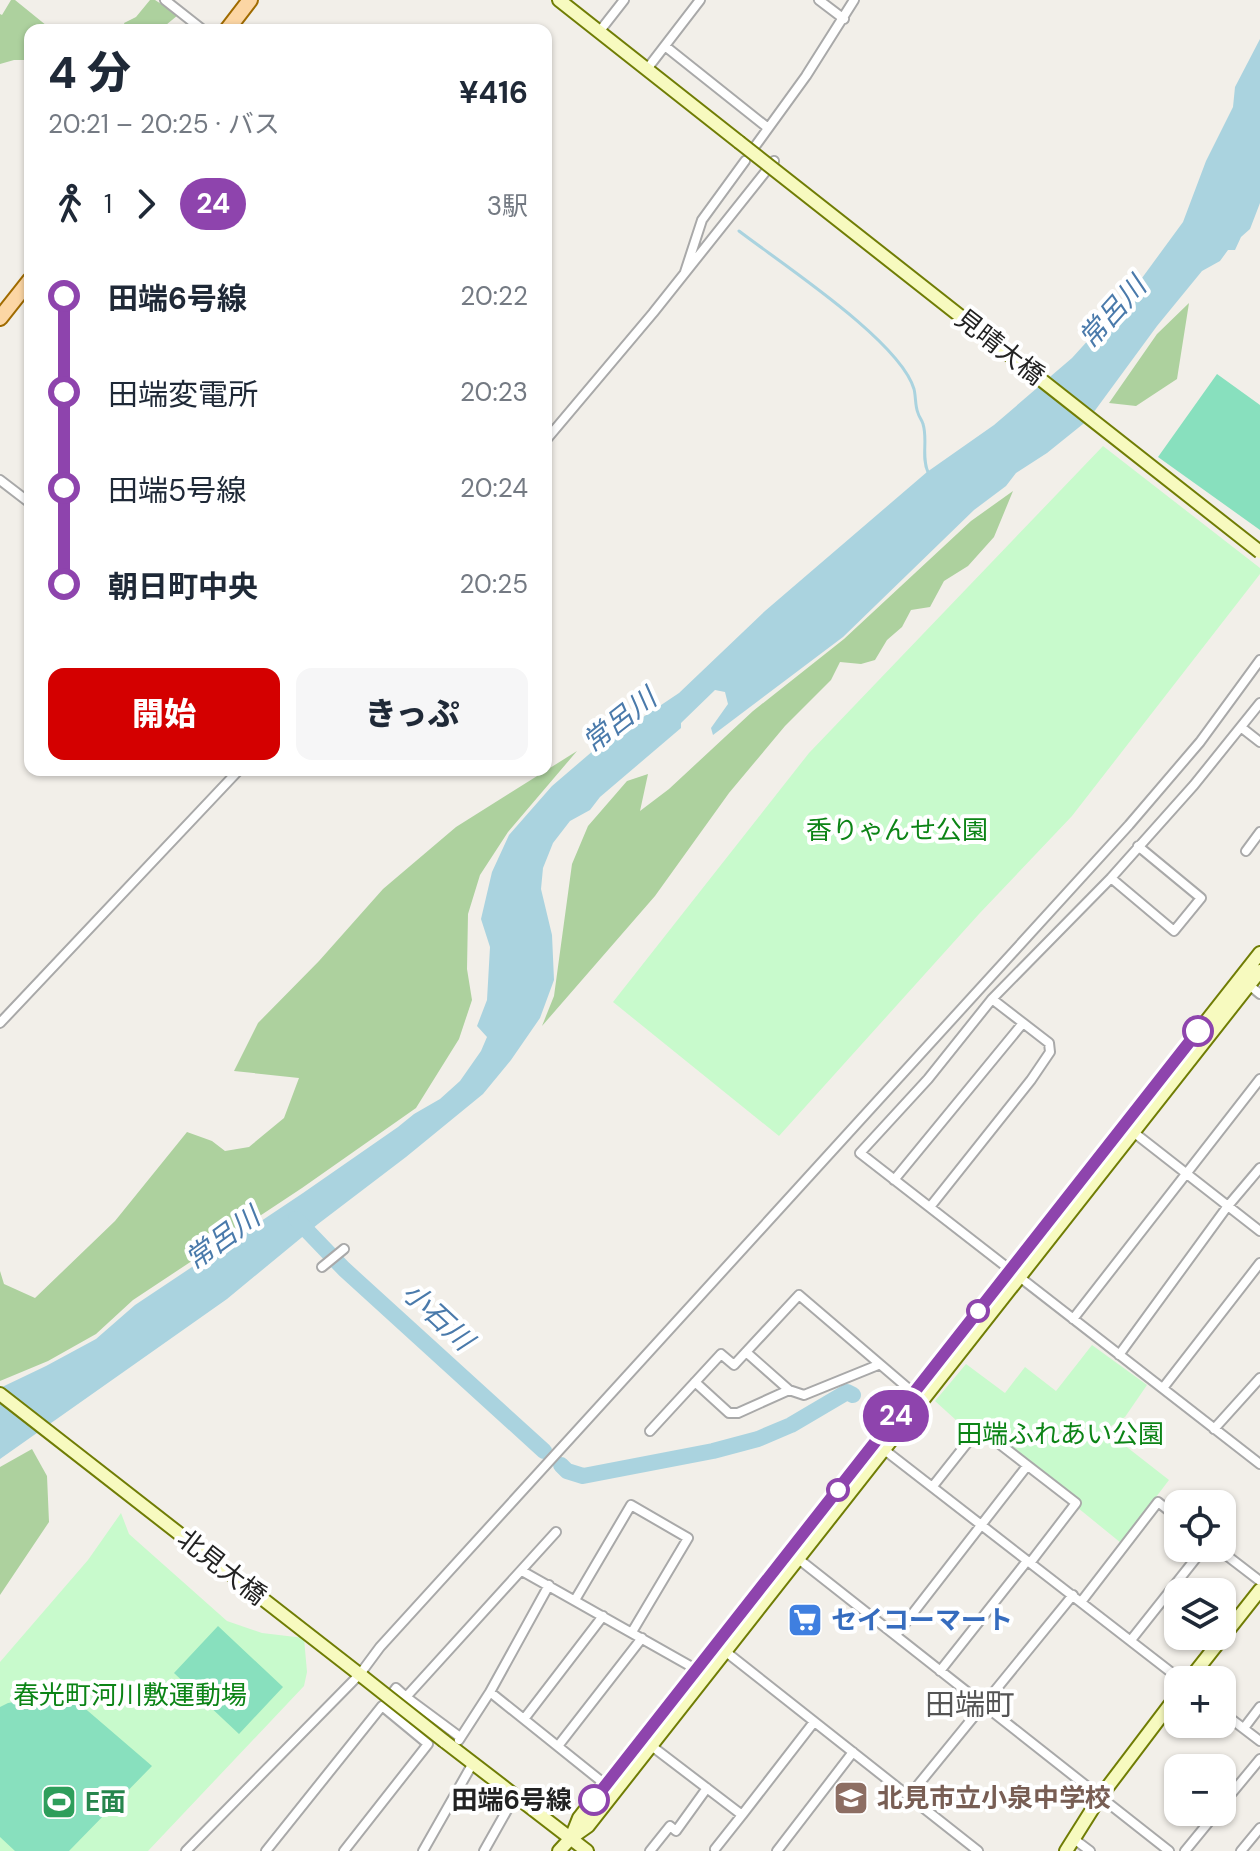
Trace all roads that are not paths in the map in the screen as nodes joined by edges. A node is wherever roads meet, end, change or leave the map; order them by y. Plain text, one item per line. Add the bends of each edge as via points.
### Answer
1 (165, 0) edge
2 (250, 0) edge
3 (559, 0) edge
4 (624, 0) edge
5 (700, 0) edge
6 (820, 0) edge
7 (854, 0) edge
8 (844, 19) junction
9 (195, 24) edge
10 (232, 24) edge
11 (599, 32) junction
12 (665, 46) junction
13 (647, 69) junction
14 (768, 128) junction
15 (756, 145) dead end
16 (745, 161) dead end
17 (774, 161) dead end
18 (685, 273) junction
19 (24, 288) edge
20 (0, 318) edge
21 (552, 433) edge
22 (0, 480) edge
23 (24, 498) edge
24 (1260, 552) edge
25 (1260, 660) edge
26 (1260, 703) edge
27 (1242, 728) junction
28 (1260, 742) edge
29 (233, 776) edge
30 (1260, 832) edge
31 (1138, 846) junction
32 (1246, 851) dead end
33 (1111, 878) junction
34 (1260, 953) edge
35 (1260, 971) edge
36 (1249, 985) junction
37 (1260, 994) edge
38 (992, 999) junction
39 (0, 1023) edge
40 (1023, 1023) junction
41 (1260, 1079) edge
42 (1130, 1129) junction
43 (1260, 1168) edge
44 (1187, 1174) junction
45 (894, 1180) junction
46 (930, 1207) junction
47 (1227, 1207) junction
48 (1260, 1231) edge
49 (344, 1249) dead end
50 (1260, 1263) edge
51 (322, 1267) dead end
52 (1015, 1274) junction
53 (1073, 1319) junction
54 (746, 1352) junction
55 (1119, 1355) junction
56 (878, 1365) junction
57 (1260, 1378) edge
58 (695, 1382) junction
59 (1163, 1388) junction
60 (789, 1390) junction
61 (0, 1394) edge
62 (918, 1397) junction
63 (1214, 1429) junction
64 (650, 1431) dead end
65 (880, 1446) junction
66 (1260, 1464) edge
67 (1027, 1466) junction
68 (933, 1486) junction
69 (1164, 1507) edge
70 (981, 1525) junction
71 (556, 1532) dead end
72 (793, 1555) junction
73 (1029, 1562) junction
74 (1193, 1562) edge
75 (1235, 1562) edge
76 (522, 1571) junction
77 (1260, 1581) edge
78 (549, 1585) junction
79 (1260, 1590) edge
80 (1073, 1595) junction
81 (575, 1600) junction
82 (1081, 1602) junction
83 (603, 1616) junction
84 (632, 1632) junction
85 (896, 1635) junction
86 (642, 1638) junction
87 (1131, 1640) junction
88 (720, 1648) junction
89 (1164, 1666) edge
90 (1200, 1666) edge
91 (940, 1671) junction
92 (701, 1672) junction
93 (360, 1674) junction
94 (490, 1692) junction
95 (406, 1697) junction
96 (983, 1705) junction
97 (382, 1706) junction
98 (1260, 1707) edge
99 (1164, 1712) edge
100 (524, 1719) junction
101 (814, 1722) junction
102 (1236, 1722) edge
103 (1244, 1728) junction
104 (1260, 1741) edge
105 (453, 1742) junction
106 (647, 1742) junction
107 (558, 1746) junction
108 (853, 1752) junction
109 (1260, 1759) edge
110 (473, 1763) junction
111 (606, 1785) junction
112 (707, 1788) junction
113 (1236, 1788) edge
114 (515, 1796) junction
115 (909, 1796) junction
116 (1100, 1797) junction
117 (742, 1815) junction
118 (1206, 1826) edge
119 (1260, 1828) edge
120 (571, 1838) junction
121 (1074, 1839) junction
122 (715, 1849) dead end
123 (186, 1851) edge
124 (266, 1851) edge
125 (344, 1851) edge
126 (423, 1851) edge
127 (484, 1851) edge
128 (559, 1851) edge
129 (587, 1851) edge
130 (650, 1851) edge
131 (777, 1851) edge
132 (978, 1851) edge
133 (1066, 1851) edge
134 (1090, 1851) edge
135 (1169, 1851) edge
136 (1185, 1851) edge
137 (1241, 1851) edge

1 - 9 street
2 - 10 main road
3 - 11 street, 見晴大橋
4 - 11 street
5 - 12 street
6 - 8 street
7 - 8 street
8 - 14 street
11 - 13 street, 見晴大橋
12 - 13 street
12 - 14 street
13 - 24 street, 見晴大橋, bridge
14 - 15 street
16 - 18 street via 702,220
17 - 18 street
18 - 21 street
19 - 20 main road
22 - 23 street
25 - 93 street via 1129,825
26 - 27 street
27 - 28 street
27 - 31 street
29 - 39 street
30 - 32 street
31 - 33 street
31 - 33 street via 1201,898 1174,931
33 - 38 street
34 - 42 street
35 - 36 street
36 - 37 street
36 - 42 street
38 - 40 street
38 - 45 street via 860,1153
40 - 45 street
40 - 46 street via 1049,1043 1050,1052
41 - 44 street
42 - 44 street
42 - 52 street
43 - 47 street
44 - 47 street
44 - 53 street
45 - 46 street
46 - 52 street
47 - 48 street
47 - 55 street
49 - 51 street
50 - 59 street
52 - 53 street
52 - 62 street
53 - 55 street
54 - 56 street via 799,1295
54 - 58 street via 734,1365 721,1354
54 - 60 street
55 - 59 street
56 - 60 street via 804,1395
56 - 62 street
57 - 63 street
58 - 60 street via 729,1413
58 - 64 street
59 - 63 street
61 - 93 street, 北見大橋
62 - 65 street
63 - 66 street
65 - 68 street
65 - 72 street
67 - 68 street via 979,1428
67 - 70 street
67 - 73 street via 1076,1503
68 - 70 street
69 - 82 street via 1158,1502
70 - 73 street
70 - 85 street
71 - 76 street
72 - 85 street
72 - 88 street
73 - 80 street
73 - 91 street
74 - 87 street
75 - 77 street
76 - 78 street
76 - 95 street
78 - 81 street
78 - 94 street
79 - 90 street
80 - 82 street
80 - 96 street
81 - 83 street
81 - 84 street via 631,1505 688,1538
82 - 87 street
83 - 84 street
83 - 100 street
84 - 86 street
85 - 91 street
86 - 92 street
86 - 107 street
87 - 89 street
88 - 92 street
88 - 101 street
91 - 96 street
92 - 106 street
93 - 105 street, 北見大橋, bridge
93 - 123 street
94 - 100 street
94 - 105 street
95 - 97 street via 396,1688
95 - 105 street
96 - 115 street
96 - 116 street
97 - 124 street
97 - 125 street via 428,1744
98 - 103 street
99 - 116 street
100 - 107 street
101 - 108 street
101 - 117 street
102 - 103 street
103 - 104 street
105 - 110 street, 北見大橋
106 - 111 street
106 - 112 street
106 - 120 street via 588,1826
107 - 111 street
108 - 115 street
108 - 131 street
109 - 113 street
110 - 114 street, 北見大橋
110 - 126 street
111 - 120 street via 579,1818
112 - 117 street
112 - 130 street via 676,1831 670,1826
114 - 120 street, 北見大橋
114 - 127 street
115 - 132 street
116 - 121 street
116 - 135 street
117 - 122 street
118 - 136 street
119 - 137 street
120 - 128 street
120 - 129 street, 北見大橋
121 - 133 street
121 - 134 street

